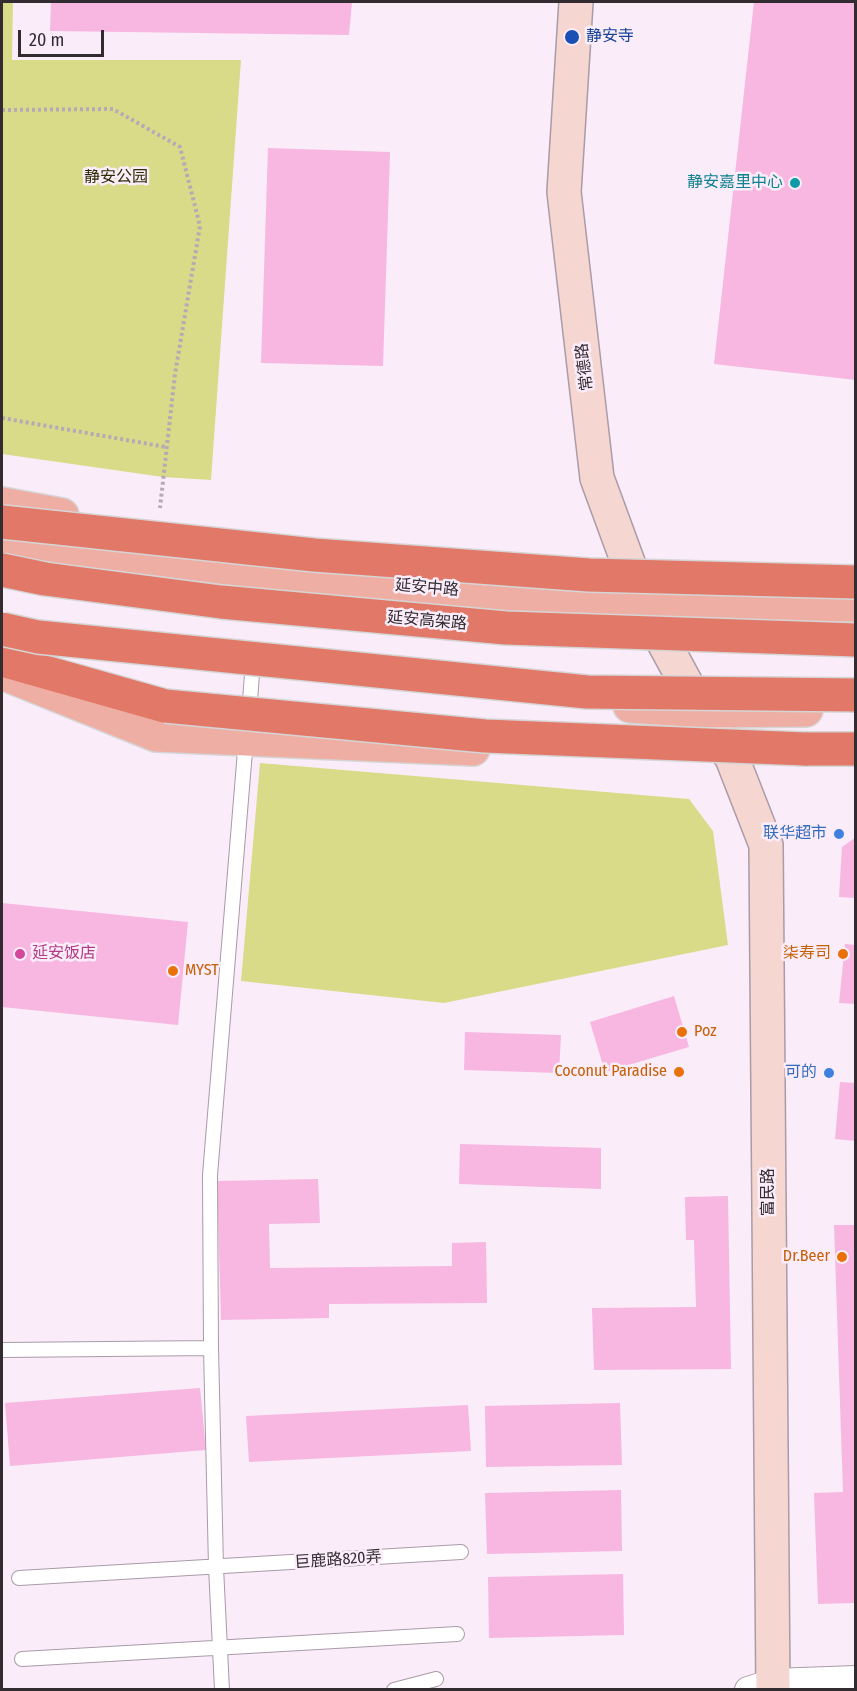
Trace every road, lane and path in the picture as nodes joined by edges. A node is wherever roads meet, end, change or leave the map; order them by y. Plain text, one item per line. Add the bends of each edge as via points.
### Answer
1 (576, 2) edge
2 (2, 109) edge
3 (2, 418) edge
4 (166, 447) junction
5 (2, 504) edge
6 (2, 522) edge
7 (158, 532) junction
8 (2, 536) edge
9 (2, 570) edge
10 (631, 570) junction
11 (855, 571) edge
12 (855, 582) edge
13 (855, 605) edge
14 (644, 606) junction
15 (2, 629) edge
16 (855, 640) edge
17 (2, 645) edge
18 (2, 660) edge
19 (2, 672) edge
20 (252, 674) junction
21 (855, 695) edge
22 (855, 709) edge
23 (701, 711) junction
24 (246, 740) junction
25 (855, 749) edge
26 (732, 758) junction
27 (855, 758) edge
28 (211, 1348) junction
29 (2, 1350) edge
30 (461, 1552) dead end
31 (216, 1568) junction
32 (20, 1578) dead end
33 (457, 1634) dead end
34 (220, 1648) junction
35 (22, 1659) dead end
36 (436, 1679) dead end
37 (855, 1679) edge
38 (765, 1687) edge
39 (222, 1689) edge
40 (394, 1689) edge

1 - 10 street, 常德路 via 564,192 597,478
2 - 4 path via 113,109 180,147 200,226 174,374
3 - 4 path
4 - 7 path
5 - 7 main road
6 - 12 highway, bridge via 314,555 577,574
7 - 10 main road via 357,544
8 - 14 main road, 延安中路 via 306,578
9 - 16 highway, 延安高架路, bridge via 221,602 506,628
10 - 11 main road
10 - 14 street, 常德路
13 - 14 main road, 延安中路
14 - 23 street, 常德路
15 - 21 highway, bridge via 38,637 587,692
17 - 20 main road
18 - 25 highway, bridge via 165,706 485,736
19 - 24 main road via 156,735
20 - 23 main road
20 - 24 lane
22 - 23 main road
23 - 26 street, 富民路
24 - 26 main road
24 - 28 lane via 210,1175
26 - 27 main road
26 - 38 street, 富民路 via 766,845
28 - 29 lane
28 - 31 lane
30 - 31 lane, 巨鹿路820弄
31 - 32 lane, 巨鹿路820弄
31 - 34 lane
33 - 34 lane
34 - 35 lane
34 - 39 lane
36 - 40 lane
37 - 38 street

